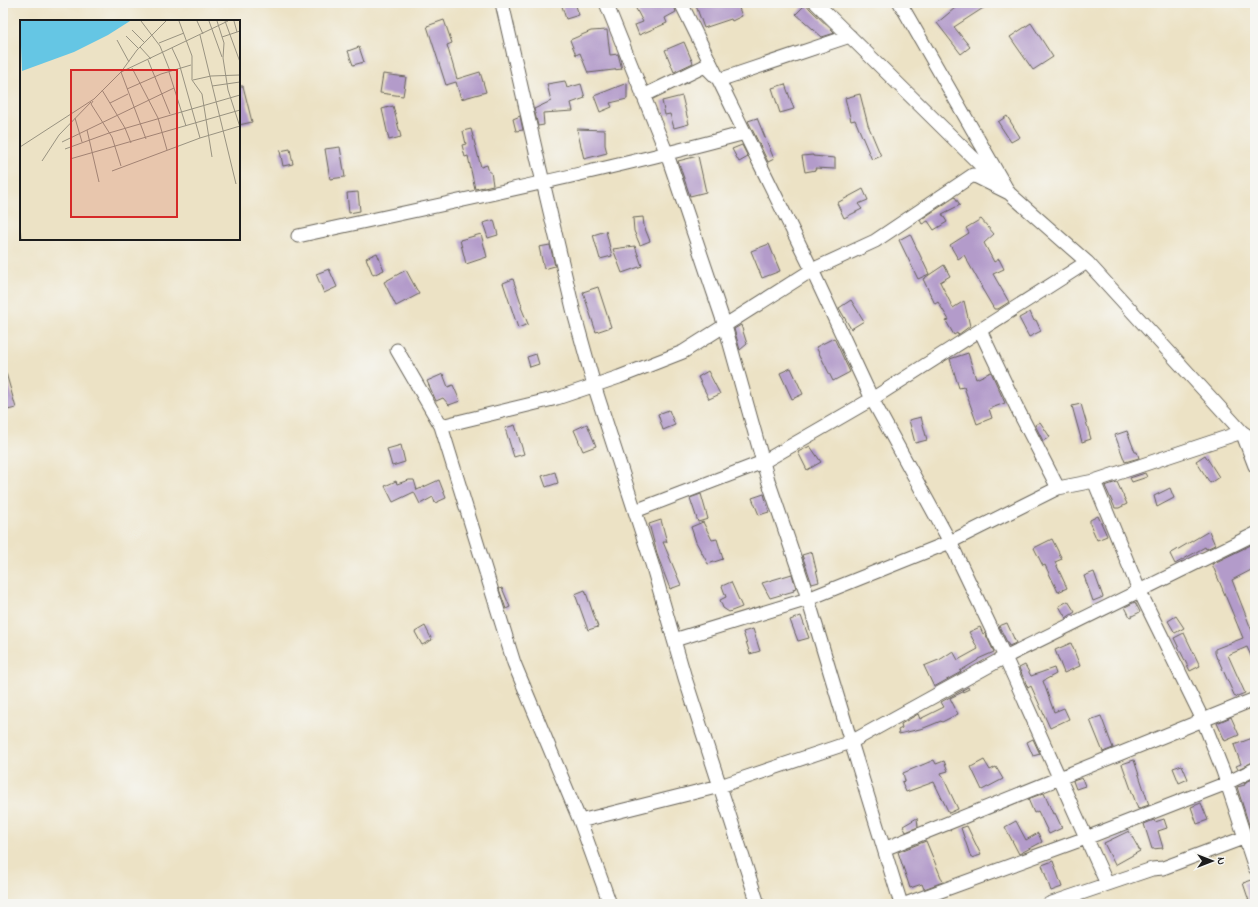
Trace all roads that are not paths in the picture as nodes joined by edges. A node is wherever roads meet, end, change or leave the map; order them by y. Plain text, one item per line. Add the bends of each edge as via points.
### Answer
1 (502, 3) edge
2 (606, 3) edge
3 (681, 3) edge
4 (816, 3) edge
5 (900, 3) edge
6 (850, 36) junction
7 (719, 80) junction
8 (643, 96) junction
9 (745, 133) junction
10 (666, 154) junction
11 (543, 182) junction
12 (1009, 193) junction
13 (298, 236) dead end
14 (1087, 262) junction
15 (812, 270) junction
16 (724, 326) junction
17 (980, 330) junction
18 (397, 350) dead end
19 (594, 385) junction
20 (872, 398) junction
21 (441, 426) junction
22 (1242, 432) junction
23 (1255, 441) edge
24 (763, 462) junction
25 (1255, 466) edge
26 (1094, 481) junction
27 (1058, 488) junction
28 (635, 511) junction
29 (1255, 534) edge
30 (950, 542) junction
31 (1139, 590) junction
32 (808, 599) junction
33 (674, 640) junction
34 (1004, 657) junction
35 (1255, 699) edge
36 (1203, 720) junction
37 (851, 742) junction
38 (1255, 769) edge
39 (1059, 778) junction
40 (1227, 783) junction
41 (720, 786) junction
42 (580, 821) junction
43 (1246, 837) junction
44 (1086, 838) junction
45 (884, 849) junction
46 (1253, 850) edge
47 (1255, 868) edge
48 (1107, 884) junction
49 (610, 904) edge
50 (758, 904) edge
51 (901, 904) edge
52 (905, 904) edge
53 (1049, 904) edge

1 - 11 street
2 - 8 street
3 - 7 street
4 - 6 street
5 - 12 street
6 - 7 street
6 - 12 street
7 - 8 street via 705,66
7 - 9 street
8 - 10 street
9 - 10 street
9 - 15 street
10 - 11 street
10 - 16 street
11 - 13 street
11 - 19 street
12 - 14 street
12 - 15 street via 973,174 875,241
14 - 17 street
14 - 22 street
15 - 16 street
15 - 20 street
16 - 19 street via 683,352
16 - 24 street
17 - 20 street
17 - 27 street
18 - 21 street
19 - 21 street via 557,398
19 - 28 street
20 - 24 street
20 - 30 street
21 - 42 street via 514,664
22 - 23 street
22 - 25 street
22 - 26 street
24 - 28 street
24 - 32 street
26 - 27 street
26 - 31 street
27 - 30 street
28 - 33 street
29 - 31 street
30 - 32 street
30 - 34 street
31 - 34 street
31 - 36 street
32 - 33 street
32 - 37 street
33 - 41 street
34 - 37 street
34 - 39 street
35 - 36 street
36 - 39 street
36 - 40 street
37 - 41 street
37 - 45 street
38 - 40 street
39 - 44 street
39 - 45 street
40 - 43 street
40 - 44 street
41 - 42 street
41 - 50 street
42 - 49 street
43 - 46 street
43 - 48 street via 1163,868 1152,869
44 - 48 street
44 - 52 street
45 - 51 street
46 - 47 street
48 - 53 street

